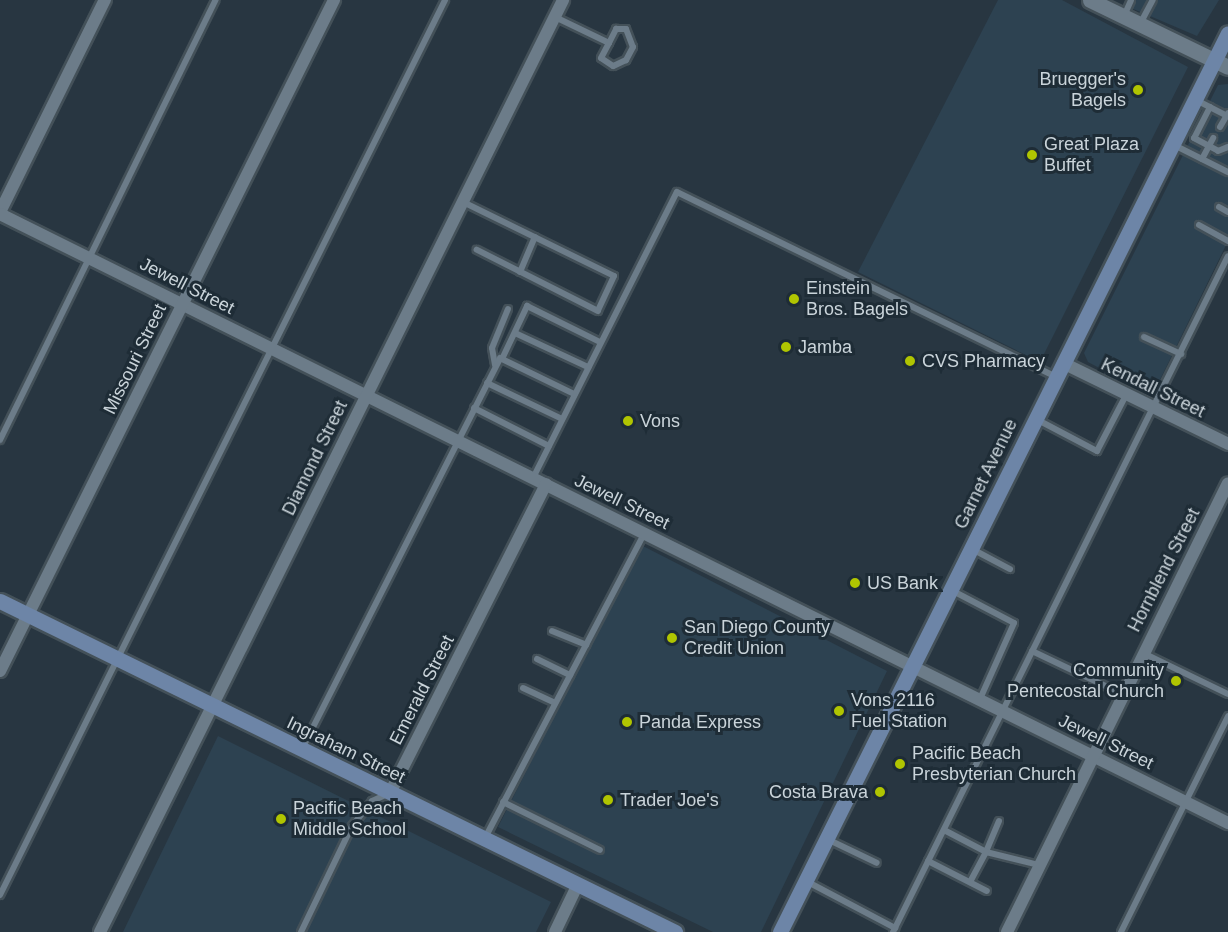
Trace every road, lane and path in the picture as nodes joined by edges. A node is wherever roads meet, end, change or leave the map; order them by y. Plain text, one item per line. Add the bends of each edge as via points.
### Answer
1 (105, 0) edge
2 (216, 0) edge
3 (334, 0) edge
4 (445, 0) edge
5 (562, 0) edge
6 (1090, 0) edge
7 (1131, 0) edge
8 (1153, 0) edge
9 (554, 16) junction
10 (1123, 17) junction
11 (1140, 25) junction
12 (1228, 33) edge
13 (609, 43) junction
14 (1221, 64) edge
15 (1195, 100) junction
16 (1210, 107) junction
17 (1228, 114) edge
18 (1220, 127) dead end
19 (1176, 138) junction
20 (1194, 138) junction
21 (1213, 138) dead end
22 (1228, 147) edge
23 (1208, 148) junction
24 (1202, 159) junction
25 (1228, 172) edge
26 (462, 202) junction
27 (1219, 207) dead end
28 (1228, 212) edge
29 (0, 213) edge
30 (1199, 225) dead end
31 (536, 237) junction
32 (1228, 242) edge
33 (477, 250) dead end
34 (1228, 256) edge
35 (93, 258) junction
36 (520, 272) junction
37 (182, 304) junction
38 (508, 309) dead end
39 (515, 333) junction
40 (1144, 337) dead end
41 (600, 342) junction
42 (274, 350) junction
43 (1181, 354) junction
44 (501, 358) junction
45 (496, 366) junction
46 (588, 367) junction
47 (1059, 370) junction
48 (487, 383) junction
49 (574, 394) junction
50 (1126, 395) junction
51 (366, 396) junction
52 (474, 408) junction
53 (1155, 409) junction
54 (561, 419) junction
55 (1035, 419) junction
56 (0, 440) edge
57 (458, 440) junction
58 (1228, 444) edge
59 (549, 446) junction
60 (533, 478) junction
61 (1228, 483) edge
62 (546, 484) junction
63 (644, 533) junction
64 (971, 548) junction
65 (1011, 569) dead end
66 (950, 590) junction
67 (0, 600) edge
68 (28, 615) junction
69 (552, 631) dead end
70 (586, 645) junction
71 (1032, 651) junction
72 (1143, 652) junction
73 (537, 659) dead end
74 (121, 660) junction
75 (913, 665) junction
76 (0, 671) edge
77 (570, 675) junction
78 (523, 688) dead end
79 (1122, 694) junction
80 (1228, 694) edge
81 (980, 699) junction
82 (555, 703) junction
83 (213, 706) junction
84 (1003, 711) junction
85 (1228, 716) edge
86 (301, 750) junction
87 (1092, 754) junction
88 (390, 794) junction
89 (503, 802) junction
90 (1187, 802) junction
91 (999, 821) dead end
92 (1228, 823) edge
93 (944, 830) junction
94 (484, 839) junction
95 (827, 839) junction
96 (600, 850) dead end
97 (986, 852) junction
98 (928, 861) junction
99 (877, 864) dead end
100 (1039, 865) junction
101 (806, 881) junction
102 (970, 882) junction
103 (577, 886) junction
104 (987, 891) dead end
105 (0, 896) edge
106 (669, 930) edge
107 (894, 930) edge
108 (100, 932) edge
109 (301, 932) edge
110 (555, 932) edge
111 (780, 932) edge
112 (1007, 932) edge
113 (1121, 932) edge

1 - 29 street
2 - 35 lane
3 - 37 street, Missouri Street
4 - 42 lane
5 - 9 street, Diamond Street
6 - 10 street
7 - 10 lane
8 - 11 lane
9 - 13 lane
9 - 26 street, Diamond Street
10 - 11 street
11 - 14 street
12 - 14 main road, Garnet Avenue
13 - 13 lane via 616,29 626,29 633,47 626,60 613,66 601,58
14 - 15 main road, Garnet Avenue
15 - 16 lane
15 - 19 main road, Garnet Avenue
16 - 17 lane
16 - 20 lane
17 - 18 lane
19 - 20 lane
19 - 24 lane
19 - 47 main road, Garnet Avenue
20 - 23 lane
21 - 23 lane
22 - 23 lane
23 - 24 lane
24 - 25 lane
26 - 31 lane
26 - 51 street, Diamond Street
27 - 28 lane
29 - 35 street, Jewell Street
30 - 32 lane
31 - 36 lane
31 - 36 lane via 614,276 598,311
33 - 36 lane
34 - 43 lane
35 - 37 street, Jewell Street
35 - 56 lane
37 - 42 street, Jewell Street
37 - 68 street, Missouri Street
38 - 45 lane via 492,348
39 - 41 lane via 527,306
39 - 44 lane
39 - 46 lane
40 - 43 lane
41 - 46 lane
41 - 47 lane via 677,192
42 - 51 street, Jewell Street
42 - 74 lane
43 - 53 lane
44 - 45 lane
44 - 49 lane
45 - 48 lane
46 - 49 lane
47 - 50 street, Kendall Street
47 - 55 main road, Garnet Avenue
48 - 52 lane
48 - 54 lane
49 - 54 lane
50 - 53 street, Kendall Street
50 - 55 lane via 1097,451
51 - 57 street, Jewell Street
51 - 83 street, Diamond Street
52 - 57 lane
52 - 59 lane
53 - 58 street, Kendall Street
53 - 71 lane
54 - 59 lane
55 - 64 main road, Garnet Avenue
57 - 60 street, Jewell Street
57 - 86 lane
59 - 60 lane
60 - 62 street, Jewell Street
61 - 72 street, Hornblend Street
62 - 63 street, Jewell Street
62 - 88 street, Emerald Street
63 - 70 lane
63 - 75 street, Jewell Street
64 - 65 lane
64 - 66 main road, Garnet Avenue
66 - 75 main road, Garnet Avenue
66 - 81 lane via 1014,623
67 - 68 main road, Ingraham Street
68 - 74 main road, Ingraham Street
68 - 76 street, Missouri Street
69 - 70 lane
70 - 77 lane
71 - 79 lane
71 - 84 lane
72 - 79 street, Hornblend Street
72 - 80 lane
73 - 77 lane
74 - 83 main road, Ingraham Street
74 - 105 lane
75 - 81 street, Jewell Street
75 - 95 main road, Garnet Avenue
77 - 82 lane
78 - 82 lane
79 - 87 street, Hornblend Street
81 - 84 street, Jewell Street
82 - 89 lane
83 - 86 main road, Ingraham Street
83 - 108 street, Diamond Street
84 - 87 street, Jewell Street
84 - 93 lane
85 - 90 lane
86 - 88 main road, Ingraham Street
87 - 90 street, Jewell Street
87 - 100 street, Hornblend Street
88 - 94 main road, Ingraham Street
88 - 109 lane via 372,801 352,825
89 - 94 lane
89 - 96 lane
90 - 92 street, Jewell Street
90 - 113 lane
91 - 97 lane
93 - 97 lane
93 - 98 lane
94 - 103 main road, Ingraham Street
95 - 99 lane
95 - 101 main road, Garnet Avenue
97 - 100 lane
97 - 102 lane
98 - 102 lane
98 - 107 lane
100 - 112 street, Hornblend Street
101 - 107 lane
101 - 111 main road, Garnet Avenue
102 - 104 lane
103 - 106 main road, Ingraham Street
103 - 110 street

